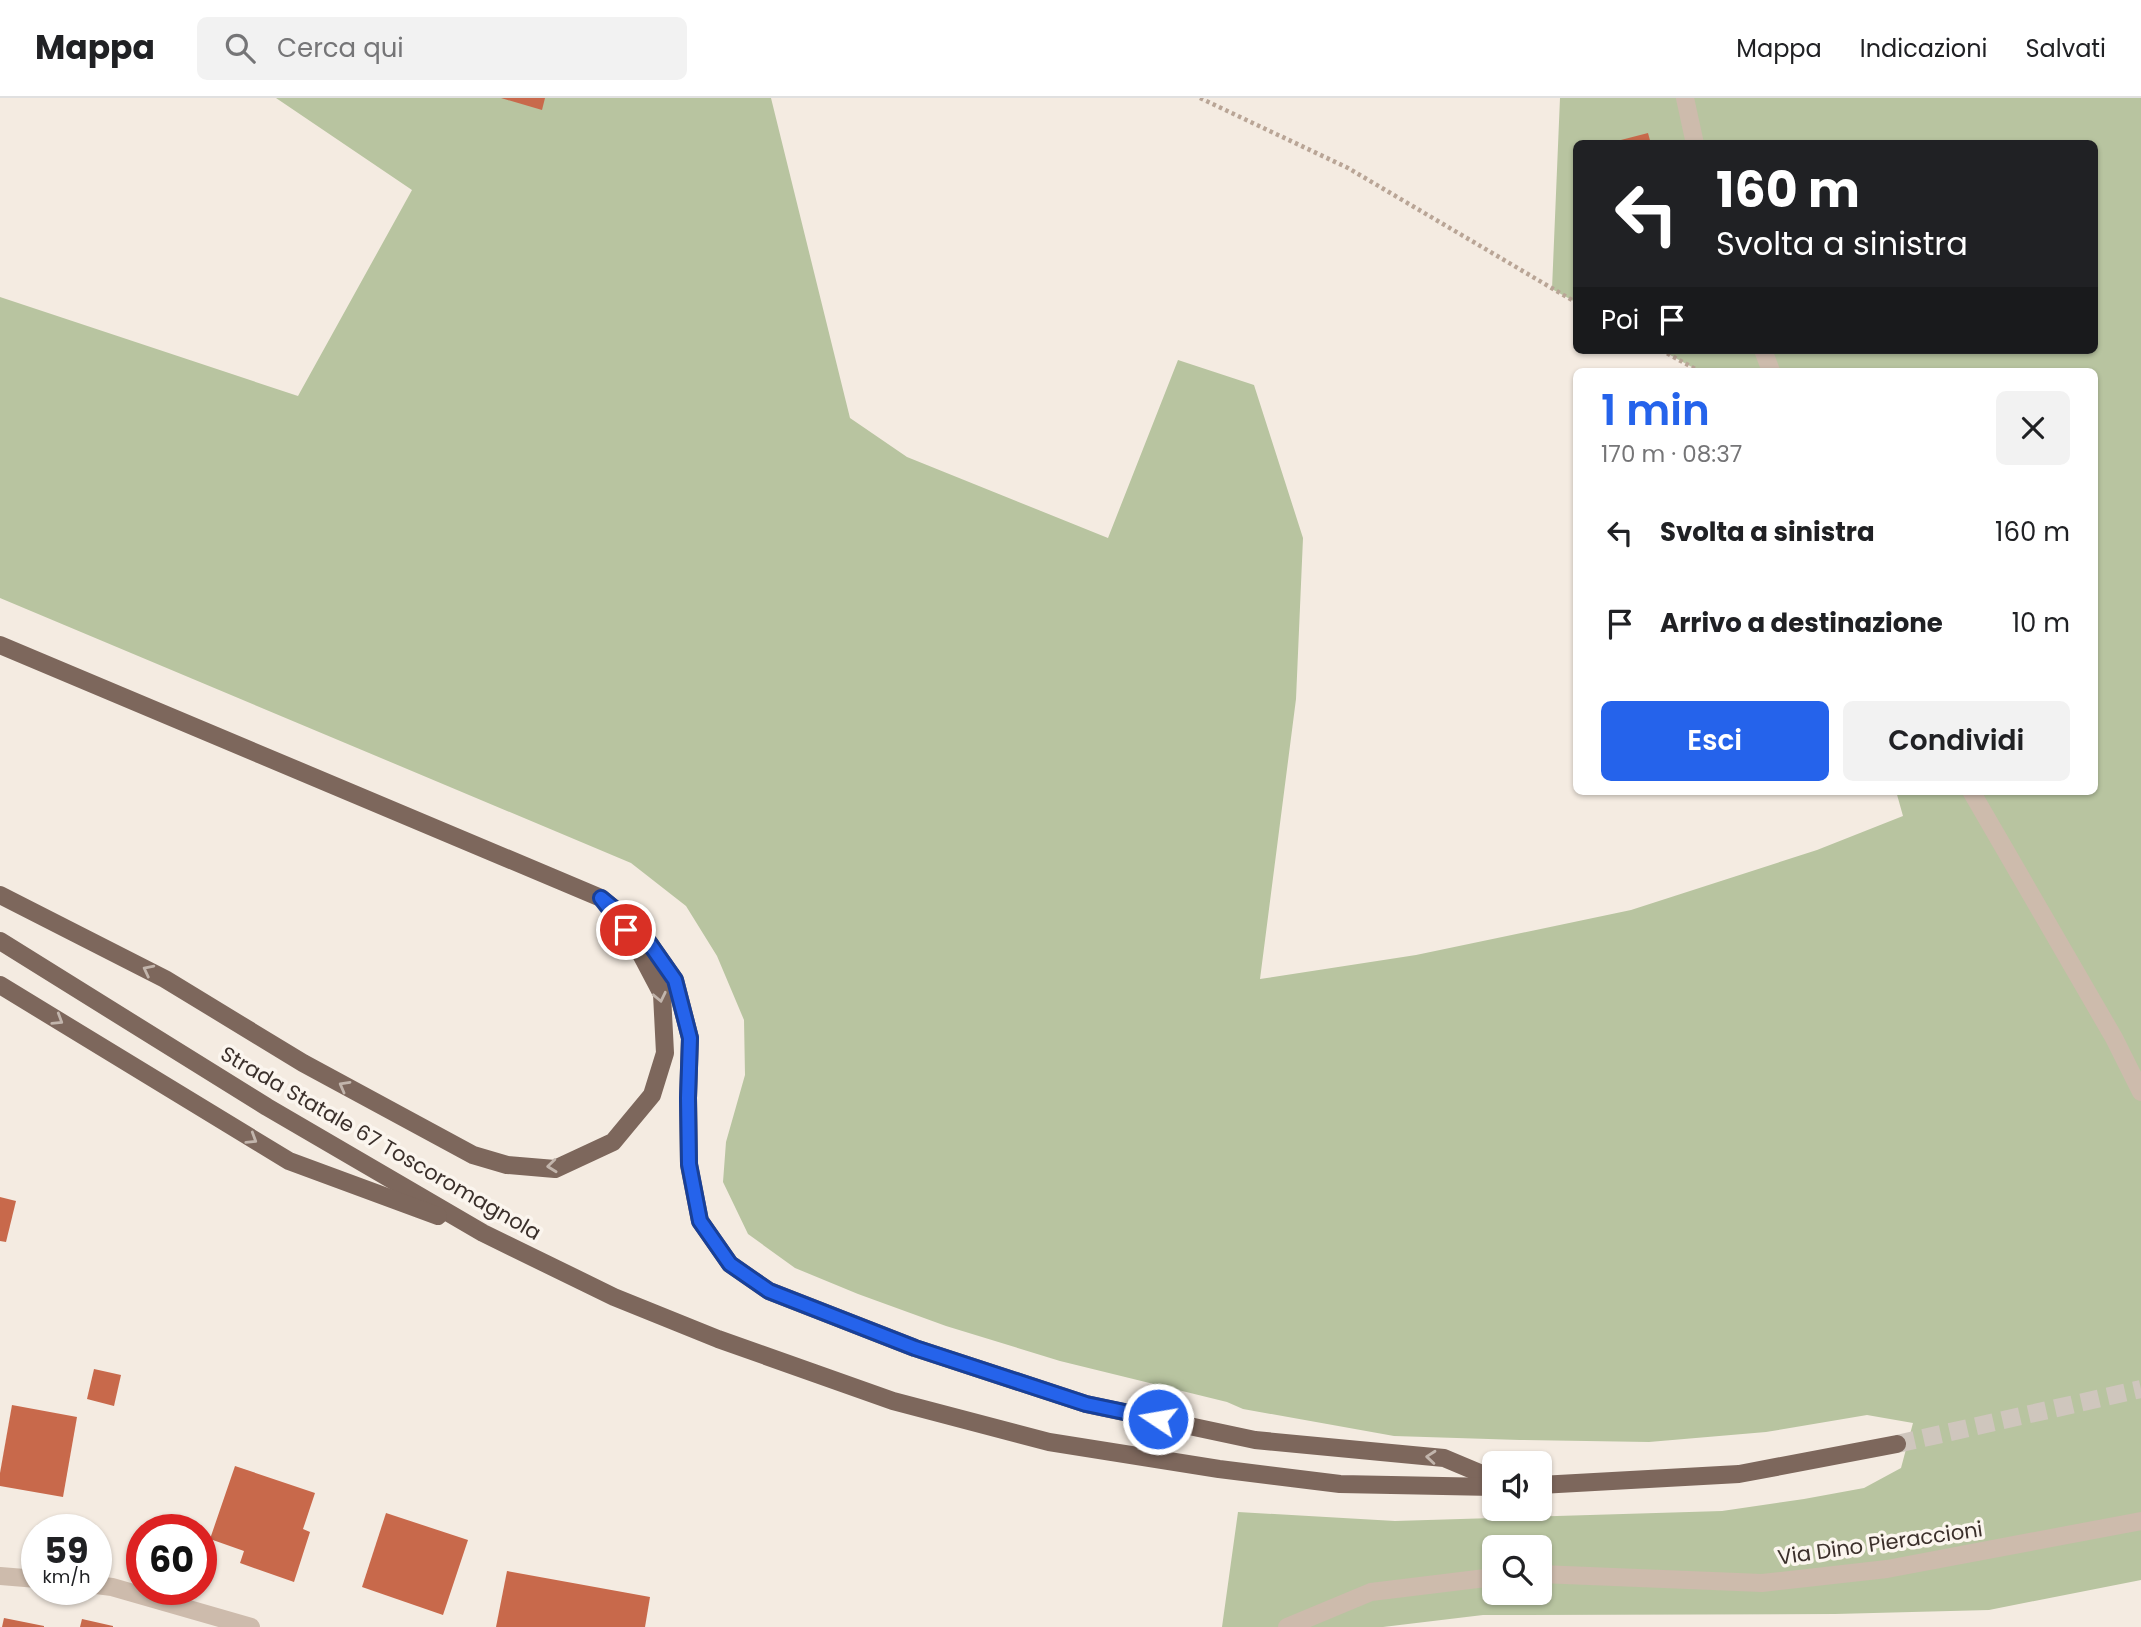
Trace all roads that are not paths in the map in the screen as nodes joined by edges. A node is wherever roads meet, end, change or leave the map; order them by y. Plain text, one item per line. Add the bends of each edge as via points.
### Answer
1 (1685, 98) edge
2 (1694, 140) edge
3 (0, 645) edge
4 (1973, 795) edge
5 (0, 895) edge
6 (601, 898) junction
7 (0, 941) edge
8 (0, 985) edge
9 (2141, 1091) edge
10 (483, 1233) junction
11 (1897, 1444) tunnel mouth
12 (1482, 1474) edge
13 (1552, 1484) edge
14 (1482, 1486) edge
15 (2141, 1521) edge
16 (1552, 1574) edge
17 (0, 1576) edge
18 (21, 1578) edge
19 (1482, 1578) edge
20 (112, 1587) edge
21 (251, 1627) edge
22 (1287, 1627) edge

1 - 2 street
3 - 6 main road
4 - 9 street
6 -> 5 main road via 638,945 662,994 665,1053 652,1095 613,1142 555,1169 507,1165 473,1155 303,1063 165,979
12 -> 6 main road via 1444,1458 1255,1440 1086,1404 915,1348 769,1291 730,1264 700,1221 689,1164 690,1038 675,980 640,930
7 - 10 main road, Strada Statale 67 Toscoromagnola via 267,1107
8 -> 10 main road via 289,1161
10 - 14 main road, Strada Statale 67 Toscoromagnola via 614,1297 718,1339 893,1401 1049,1442 1340,1484
11 - 13 main road via 1739,1474
15 - 16 street, Via Dino Pieraccioni via 1887,1569 1762,1583
17 - 18 street
19 - 22 street via 1371,1592
20 - 21 street

